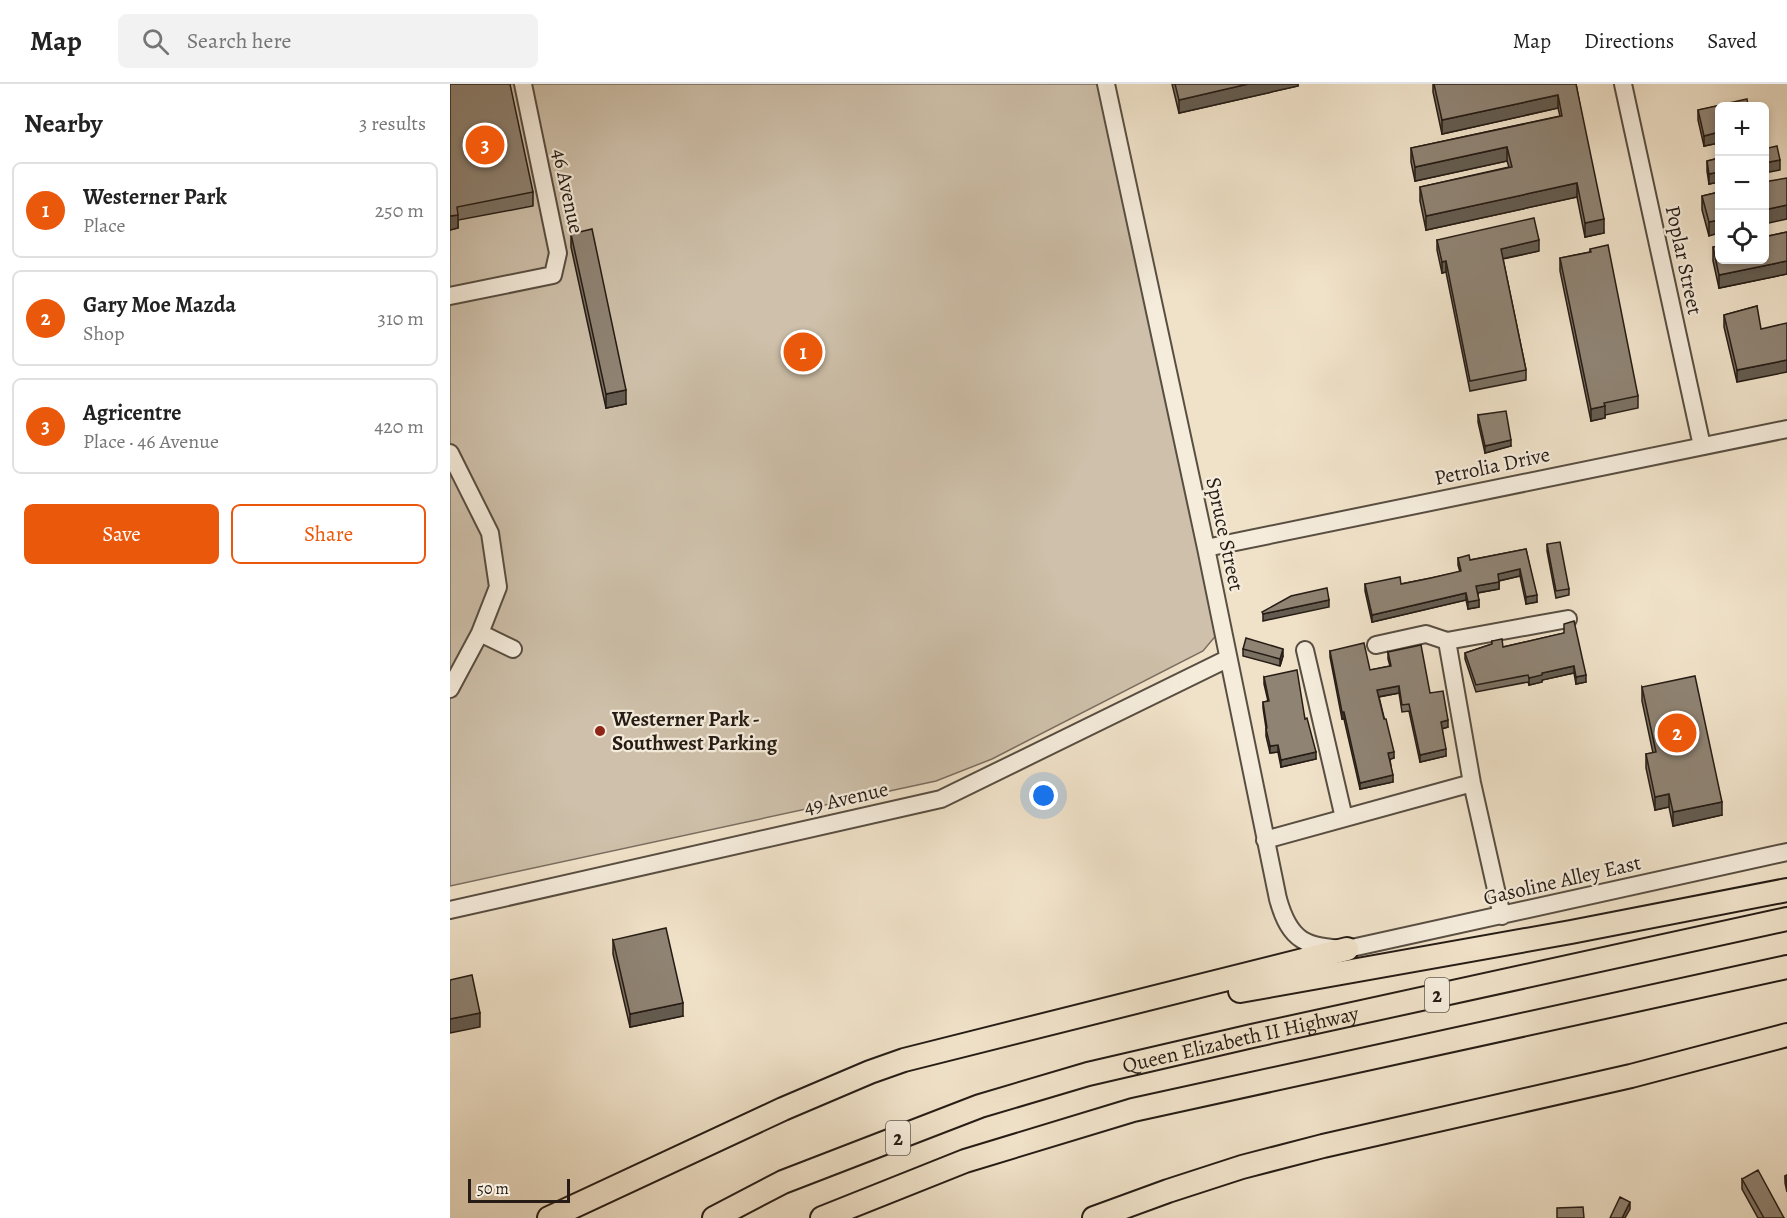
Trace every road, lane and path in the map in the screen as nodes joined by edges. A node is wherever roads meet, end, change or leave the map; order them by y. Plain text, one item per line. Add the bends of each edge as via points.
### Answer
1 (523, 84) edge
2 (1106, 84) edge
3 (1623, 84) edge
4 (450, 296) edge
5 (1787, 429) edge
6 (1702, 446) junction
7 (450, 453) edge
8 (1206, 548) junction
9 (1568, 619) dead end
10 (480, 633) junction
11 (1447, 641) junction
12 (1376, 645) dead end
13 (513, 649) dead end
14 (1305, 650) dead end
15 (1227, 659) junction
16 (450, 689) edge
17 (1472, 783) junction
18 (1344, 818) junction
19 (1265, 840) junction
20 (1787, 852) edge
21 (1787, 890) edge
22 (450, 910) edge
23 (1502, 916) junction
24 (1787, 918) edge
25 (1347, 949) junction
26 (1787, 967) edge
27 (1069, 1020) junction
28 (1787, 1035) edge
29 (641, 1174) junction
30 (549, 1218) edge
31 (570, 1218) edge
32 (714, 1218) edge
33 (822, 1218) edge
34 (1094, 1218) edge

1 - 4 street, 46 Avenue via 558,253 553,275
2 - 8 street, Spruce Street
3 - 6 street, Poplar Street
5 - 6 street, Petrolia Drive
6 - 8 street, Petrolia Drive
7 - 10 street via 490,533 498,587
8 - 15 street, Spruce Street
9 - 11 street
10 - 13 street
10 - 16 street
11 - 12 street via 1426,634
11 - 17 street
14 - 18 street
15 - 19 street, Spruce Street
15 - 22 street, 49 Avenue via 941,799
17 - 18 street
17 - 23 street
18 - 19 street
19 - 25 street, Spruce Street via 1288,925 1303,942
20 - 23 street, Gasoline Alley East
21 - 27 highway
23 - 25 street, Gasoline Alley East
24 - 32 highway, Queen Elizabeth II Highway / 2 via 1088,1074 980,1106 816,1169
25 - 27 highway
26 - 33 highway, 2 via 1133,1110 965,1161
27 - 29 highway via 941,1050 870,1072
28 - 34 highway via 1631,1076 1242,1167
29 - 30 highway
29 - 31 highway

